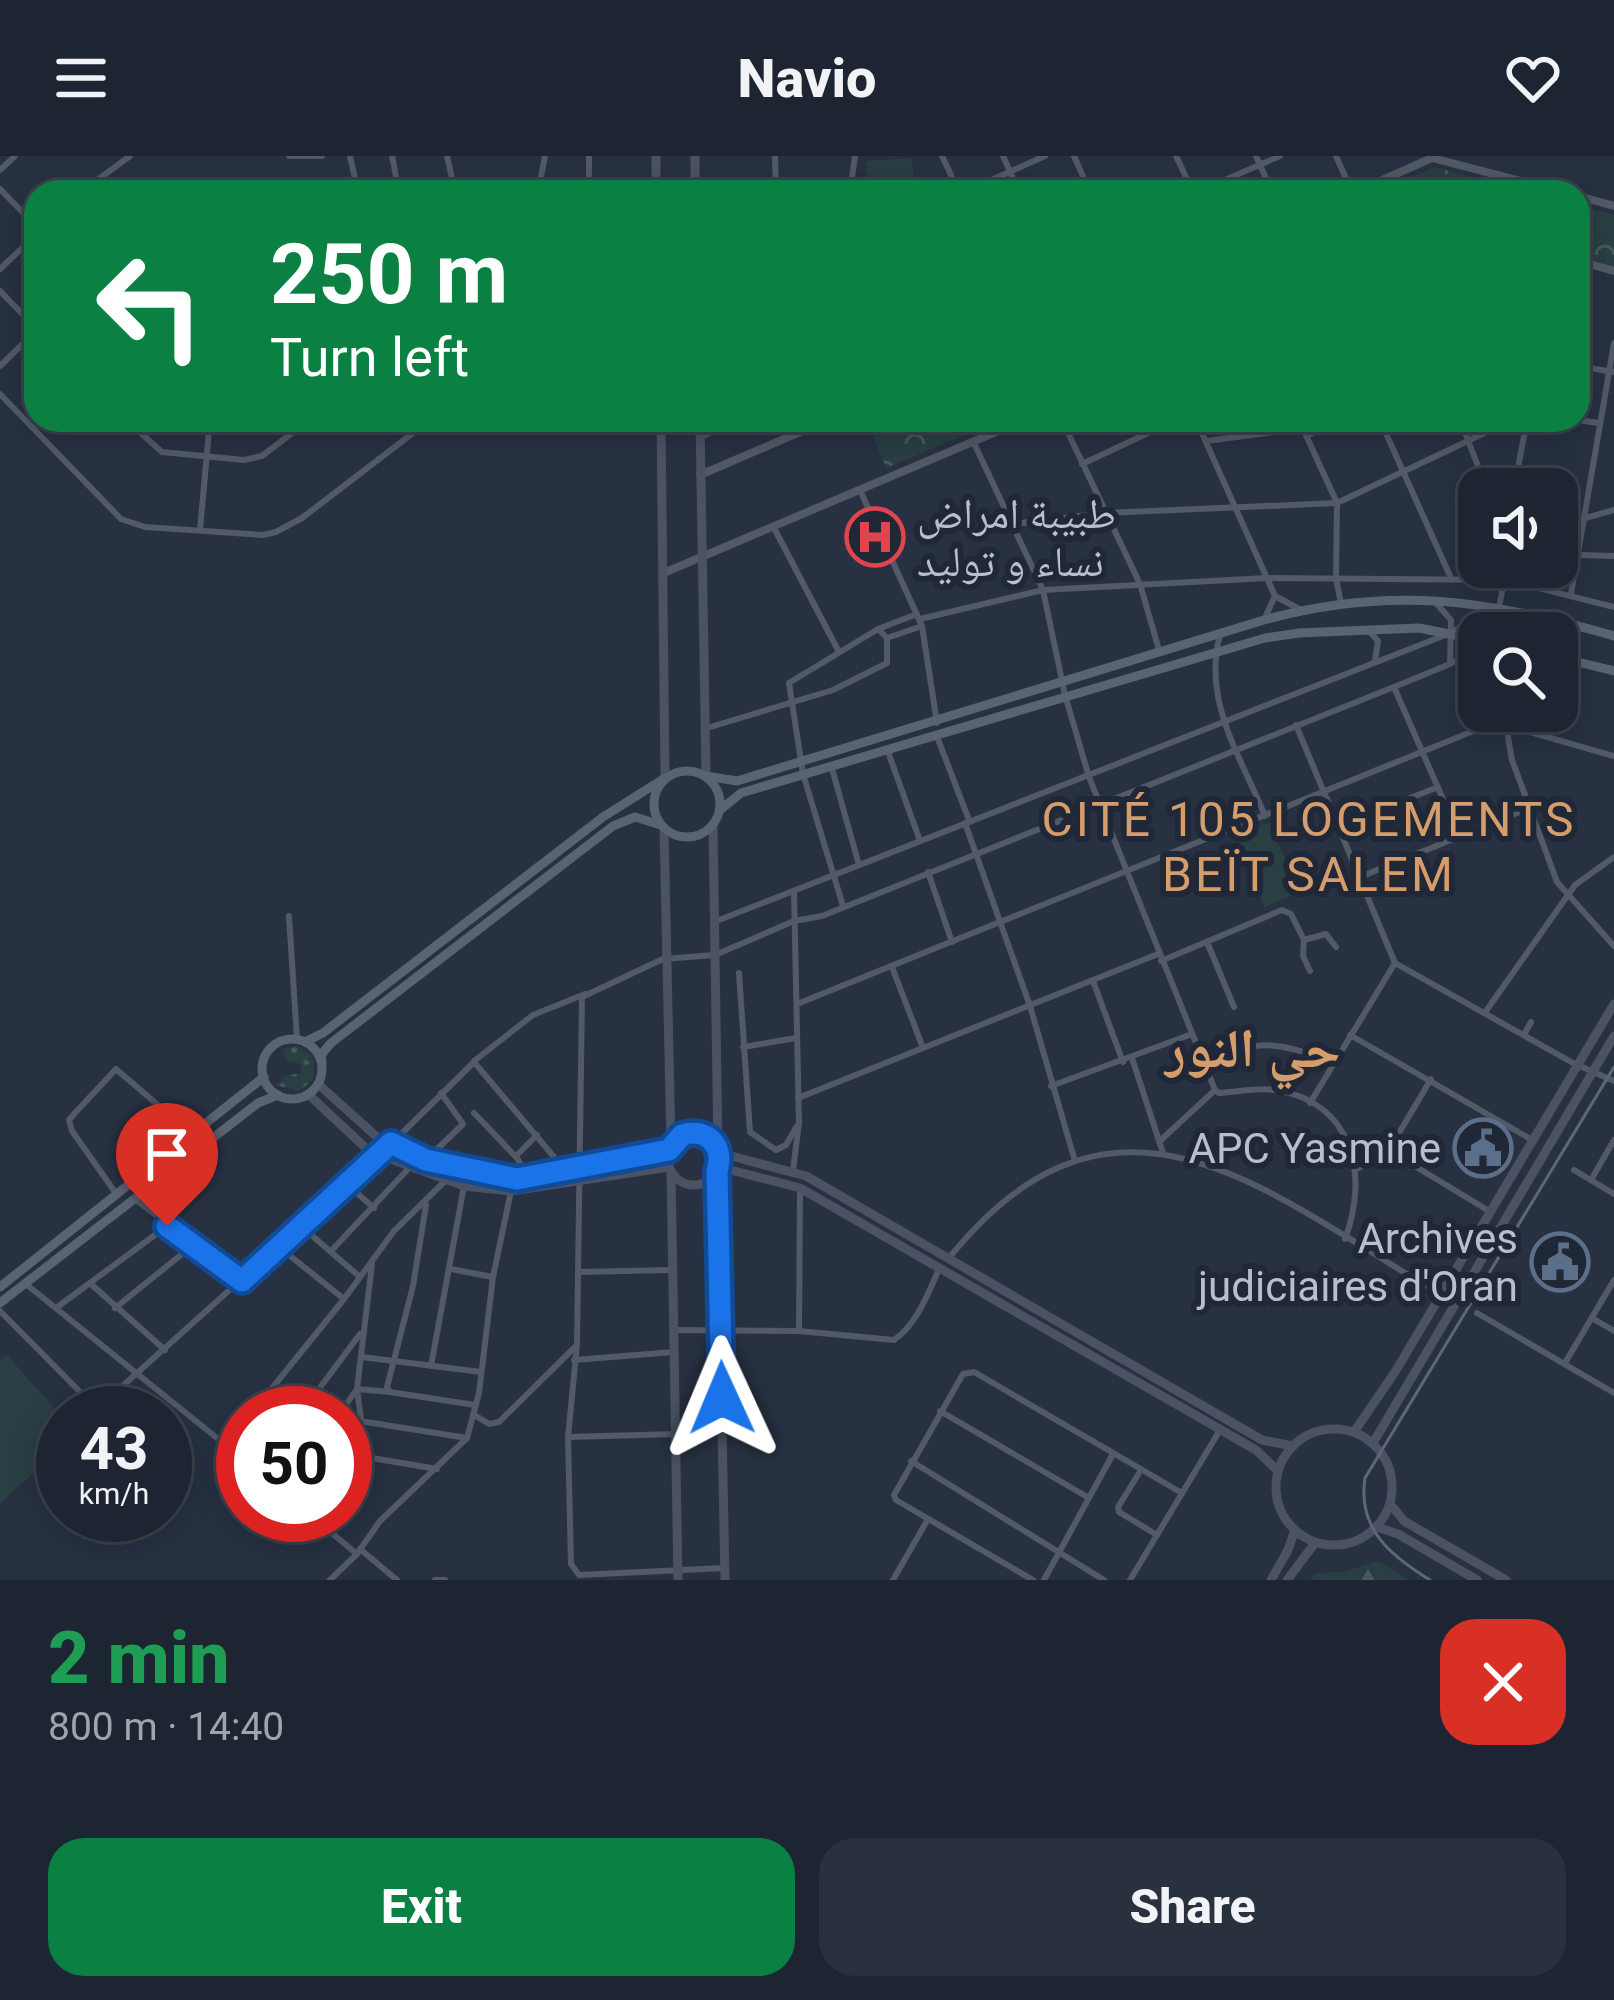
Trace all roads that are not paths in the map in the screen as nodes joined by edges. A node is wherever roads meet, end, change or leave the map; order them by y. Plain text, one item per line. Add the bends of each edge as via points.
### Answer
1 (15, 156) edge
2 (130, 156) edge
3 (290, 156) edge
4 (322, 156) edge
5 (1004, 156) edge
6 (1045, 156) edge
7 (1280, 156) edge
8 (1419, 159) edge
9 (1258, 160) edge
10 (0, 170) edge
11 (1010, 172) junction
12 (97, 180) edge
13 (991, 180) edge
14 (1014, 180) edge
15 (1219, 180) edge
16 (1378, 180) edge
17 (1520, 180) edge
18 (0, 189) edge
19 (24, 216) edge
20 (24, 243) edge
21 (0, 269) edge
22 (0, 292) edge
23 (24, 317) edge
24 (24, 342) edge
25 (1614, 343) edge
26 (0, 365) edge
27 (1611, 372) edge
28 (0, 394) edge
29 (24, 419) edge
30 (1590, 422) edge
31 (1598, 423) junction
32 (37, 432) edge
33 (140, 432) edge
34 (209, 432) edge
35 (292, 432) edge
36 (414, 432) edge
37 (661, 432) edge
38 (700, 432) edge
39 (712, 432) edge
40 (794, 432) edge
41 (995, 432) edge
42 (1067, 432) edge
43 (1150, 432) edge
44 (1202, 432) edge
45 (1273, 432) edge
46 (1305, 432) edge
47 (1385, 432) edge
48 (1465, 432) edge
49 (1486, 432) edge
50 (1525, 432) edge
51 (700, 437) junction
52 (1469, 440) junction
53 (974, 441) junction
54 (1207, 441) junction
55 (208, 458) junction
56 (1082, 464) junction
57 (1479, 468) edge
58 (1518, 468) edge
59 (1403, 471) junction
60 (700, 475) junction
61 (860, 490) junction
62 (1337, 502) junction
63 (1234, 507) junction
64 (1614, 510) edge
65 (1105, 513) junction
66 (1583, 520) junction
67 (1578, 521) edge
68 (1013, 524) junction
69 (774, 528) junction
70 (200, 530) junction
71 (1579, 555) junction
72 (1614, 556) edge
73 (702, 557) junction
74 (666, 572) junction
75 (1267, 578) junction
76 (1451, 578) junction
77 (1458, 578) edge
78 (1336, 579) junction
79 (1140, 584) junction
80 (1505, 588) edge
81 (1544, 588) edge
82 (1043, 590) junction
83 (1571, 594) junction
84 (1275, 596) junction
85 (1430, 598) junction
86 (1341, 603) junction
87 (1499, 607) junction
88 (1614, 607) edge
89 (1301, 610) junction
90 (1521, 612) edge
91 (920, 620) junction
92 (1264, 620) junction
93 (1578, 627) edge
94 (1366, 628) junction
95 (878, 629) junction
96 (1448, 634) junction
97 (1220, 635) junction
98 (1614, 636) edge
99 (1458, 637) edge
100 (887, 638) junction
101 (1216, 651) junction
102 (839, 652) junction
103 (1160, 653) junction
104 (1458, 658) edge
105 (1578, 662) edge
106 (1374, 664) junction
107 (1450, 664) junction
108 (1614, 671) edge
109 (1394, 688) junction
110 (1064, 690) junction
111 (792, 701) junction
112 (1224, 723) junction
113 (1296, 725) junction
114 (936, 728) junction
115 (704, 729) junction
116 (1471, 732) edge
117 (1509, 732) edge
118 (1530, 732) edge
119 (887, 749) junction
120 (1234, 750) junction
121 (1423, 752) junction
122 (1614, 756) edge
123 (831, 765) junction
124 (802, 768) junction
125 (706, 776) junction
126 (1089, 777) junction
127 (665, 778) junction
128 (1438, 787) junction
129 (1322, 793) junction
130 (1099, 805) junction
131 (1529, 808) junction
132 (720, 810) junction
133 (1265, 816) junction
134 (967, 822) junction
135 (713, 825) junction
136 (1337, 826) junction
137 (663, 827) junction
138 (1459, 836) junction
139 (920, 841) junction
140 (974, 852) junction
141 (1614, 856) edge
142 (859, 865) junction
143 (928, 871) junction
144 (1126, 873) junction
145 (835, 875) junction
146 (1359, 878) junction
147 (794, 891) junction
148 (1567, 896) junction
149 (843, 906) junction
150 (289, 916) dead end
151 (794, 921) junction
152 (714, 922) junction
153 (1001, 923) junction
154 (1304, 940) junction
155 (952, 942) junction
156 (1207, 942) junction
157 (1614, 946) edge
158 (1336, 947) dead end
159 (715, 955) junction
160 (669, 957) junction
161 (1160, 957) junction
162 (1395, 962) junction
163 (892, 967) junction
164 (1310, 970) dead end
165 (739, 973) dead end
166 (1093, 980) junction
167 (585, 994) junction
168 (796, 1004) junction
169 (1614, 1004) edge
170 (1030, 1006) junction
171 (1234, 1007) dead end
172 (1486, 1011) junction
173 (1531, 1022) dead end
174 (1525, 1033) junction
175 (1192, 1034) junction
176 (1350, 1035) junction
177 (1614, 1036) edge
178 (796, 1038) junction
179 (301, 1041) junction
180 (743, 1047) junction
181 (923, 1048) junction
182 (1132, 1058) junction
183 (1204, 1061) junction
184 (322, 1062) junction
185 (1123, 1062) junction
186 (1333, 1062) junction
187 (472, 1063) junction
188 (1577, 1065) junction
189 (1593, 1073) junction
190 (263, 1077) junction
191 (1431, 1079) junction
192 (1614, 1081) edge
193 (318, 1084) junction
194 (1051, 1086) junction
195 (1215, 1090) junction
196 (441, 1093) junction
197 (308, 1094) junction
198 (278, 1096) junction
199 (798, 1098) junction
200 (1310, 1103) junction
201 (474, 1113) dead end
202 (173, 1118) dead end
203 (799, 1123) junction
204 (537, 1135) junction
205 (1614, 1140) edge
206 (1160, 1141) junction
207 (1534, 1141) junction
208 (391, 1143) junction
209 (670, 1147) junction
210 (1389, 1150) junction
211 (719, 1151) junction
212 (1163, 1154) junction
213 (380, 1155) junction
214 (516, 1157) junction
215 (426, 1160) junction
216 (1075, 1161) junction
217 (410, 1166) junction
218 (580, 1168) junction
219 (670, 1169) junction
220 (718, 1169) junction
221 (1357, 1169) junction
222 (566, 1170) junction
223 (793, 1170) junction
224 (1574, 1170) dead end
225 (527, 1177) junction
226 (446, 1180) junction
227 (580, 1180) junction
228 (1591, 1180) junction
229 (348, 1185) junction
230 (464, 1186) junction
231 (800, 1188) junction
232 (511, 1191) junction
233 (116, 1192) junction
234 (1614, 1194) edge
235 (136, 1199) junction
236 (426, 1203) junction
237 (374, 1208) junction
238 (1489, 1211) junction
239 (167, 1226) junction
240 (302, 1227) junction
241 (1345, 1239) junction
242 (193, 1245) junction
243 (279, 1247) junction
244 (331, 1251) junction
245 (373, 1258) junction
246 (949, 1258) junction
247 (939, 1268) junction
248 (451, 1269) junction
249 (673, 1270) junction
250 (579, 1272) junction
251 (360, 1276) junction
252 (494, 1277) junction
253 (1614, 1280) edge
254 (242, 1281) junction
255 (24, 1282) junction
256 (91, 1284) junction
257 (0, 1287) edge
258 (1442, 1295) junction
259 (344, 1299) junction
260 (0, 1307) edge
261 (115, 1307) junction
262 (56, 1308) junction
263 (1477, 1313) dead end
264 (1592, 1318) junction
265 (674, 1330) junction
266 (721, 1330) junction
267 (800, 1331) junction
268 (1614, 1331) edge
269 (361, 1332) junction
270 (577, 1345) junction
271 (165, 1350) junction
272 (674, 1352) junction
273 (362, 1357) junction
274 (574, 1360) junction
275 (391, 1361) junction
276 (1565, 1363) junction
277 (431, 1366) junction
278 (135, 1371) junction
279 (481, 1372) junction
280 (274, 1386) edge
281 (321, 1386) edge
282 (357, 1386) edge
283 (372, 1390) edge
284 (390, 1392) junction
285 (1614, 1393) edge
286 (474, 1409) junction
287 (940, 1411) junction
288 (372, 1423) edge
289 (1220, 1430) junction
290 (1354, 1432) junction
291 (676, 1434) junction
292 (216, 1437) edge
293 (568, 1437) junction
294 (467, 1438) junction
295 (1372, 1443) junction
296 (1293, 1446) junction
297 (1114, 1454) junction
298 (372, 1457) edge
299 (911, 1461) junction
300 (438, 1469) junction
301 (1141, 1470) junction
302 (1278, 1471) junction
303 (1182, 1493) junction
304 (1089, 1498) junction
305 (1390, 1504) junction
306 (928, 1519) junction
307 (1377, 1527) junction
308 (1294, 1530) junction
309 (1156, 1535) junction
310 (346, 1542) edge
311 (1315, 1543) junction
312 (359, 1552) junction
313 (1059, 1552) junction
314 (725, 1574) edge
315 (678, 1575) edge
316 (330, 1580) edge
317 (397, 1580) edge
318 (435, 1580) edge
319 (445, 1580) edge
320 (893, 1580) edge
321 (1033, 1580) edge
322 (1044, 1580) edge
323 (1104, 1580) edge
324 (1130, 1580) edge
325 (1271, 1580) edge
326 (1287, 1580) edge
327 (1477, 1580) edge
328 (1505, 1580) edge

1 - 10 street
2 - 12 street
3 - 4 street
5 - 11 street
6 - 11 street
7 - 9 street
8 - 16 street
8 - 17 street
9 - 15 street
11 - 13 street
11 - 14 street
18 - 19 street
20 - 21 street
22 - 23 street
24 - 26 street
25 - 27 street
27 - 31 street
28 - 29 street
30 - 31 street
31 - 66 street
32 - 70 street via 121,519
33 - 55 street via 162,452
34 - 55 street
35 - 55 street via 253,459
36 - 70 street via 289,527 263,535
37 - 74 main road
38 - 51 main road
39 - 51 street
40 - 60 street
41 - 53 street
42 - 56 street
43 - 56 street
44 - 54 street
45 - 54 street
46 - 62 street
47 - 59 street
48 - 52 street
49 - 52 street
50 - 58 street
51 - 60 main road
52 - 57 street
52 - 59 street
53 - 61 street
53 - 68 street
54 - 63 street
55 - 70 street
56 - 65 street
59 - 62 street
59 - 76 street
60 - 73 main road
61 - 69 street
61 - 91 street
62 - 63 street
62 - 78 street
63 - 65 street
63 - 75 street
64 - 66 street
65 - 68 street
65 - 79 street
66 - 67 street
66 - 71 street
68 - 82 street
69 - 73 street
69 - 102 street
71 - 72 street
71 - 83 street
73 - 74 street
73 - 115 main road
74 - 127 main road
75 - 78 street
75 - 79 street
75 - 84 street
76 - 77 street
76 - 78 street
78 - 86 street
79 - 82 street
79 - 103 street
80 - 87 street
81 - 83 street
82 - 91 street
82 - 110 street
83 - 88 street
84 - 89 street
84 - 92 street
85 - 86 main road
85 - 87 main road
85 - 96 street via 1450,616
86 - 89 main road
87 - 90 main road
87 - 96 street
89 - 92 main road
91 - 95 street
91 - 100 street
91 - 114 street
92 - 97 main road
93 - 98 main road
94 - 96 main road
94 - 101 main road via 1280,635
94 - 106 street via 1378,641
95 - 100 street
95 - 102 street
96 - 99 main road
96 - 106 street
96 - 107 street
97 - 101 street
97 - 103 main road
100 - 111 street via 886,663
101 - 110 main road
101 - 112 street
102 - 111 street via 792,679
103 - 110 main road
104 - 107 street
105 - 108 main road
106 - 112 street
107 - 109 street
109 - 113 street
109 - 121 street
110 - 114 main road
110 - 126 street
111 - 115 street
111 - 124 street
112 - 120 street
112 - 126 street
113 - 120 street
113 - 129 street
114 - 119 main road
114 - 124 main road
114 - 134 street
115 - 125 main road
116 - 121 street
117 - 131 street
118 - 122 street
119 - 123 main road
119 - 139 street
120 - 130 street
120 - 133 street
121 - 128 street
121 - 129 street
123 - 124 main road
123 - 142 street
124 - 125 main road via 736,781
124 - 132 main road
124 - 145 street
125 - 127 main road via 685,770
125 - 132 main road
126 - 130 street
126 - 134 street
127 - 137 main road via 654,797
127 - 179 main road via 323,1033
128 - 136 street
128 - 138 street
129 - 133 street
129 - 136 street
130 - 140 street
130 - 144 street
131 - 138 street
131 - 148 street
132 - 135 main road
133 - 144 street
134 - 139 street
134 - 140 street
135 - 137 main road via 692,837
135 - 152 main road
136 - 146 street
137 - 160 main road
137 - 184 main road via 635,817 613,826 332,1043
138 - 146 street
139 - 142 street
140 - 143 street
140 - 153 street
141 - 148 street
142 - 145 street
143 - 149 street
143 - 155 street
144 - 153 street
144 - 161 street
145 - 147 street
145 - 149 street
146 - 162 street
147 - 151 street
147 - 152 street
148 - 157 street
148 - 172 street
149 - 151 street
150 - 179 street
151 - 159 street
151 - 168 street
152 - 159 main road
153 - 155 street
153 - 170 street
154 - 156 street via 1282,910
154 - 158 street via 1326,934
154 - 164 street
155 - 163 street
156 - 161 street
156 - 171 street
159 - 160 street
159 - 211 main road
160 - 167 street
160 - 209 main road
161 - 166 street
161 - 175 street
162 - 172 street
162 - 176 street
163 - 168 street
163 - 181 street
165 - 180 street
166 - 170 street
166 - 185 street
167 - 187 street via 533,1016
167 - 218 street
168 - 178 street
169 - 188 main road
170 - 181 street
170 - 194 street
172 - 174 street
173 - 174 street
174 - 188 street
175 - 182 street
175 - 183 street
176 - 186 street
176 - 191 street
177 - 189 main road
178 - 180 street
178 - 199 street
179 - 184 main road
179 - 190 main road via 273,1046
180 - 203 street via 749,1132 776,1150
181 - 199 street
182 - 185 street
182 - 206 street
183 - 186 street via 1268,1043
183 - 195 street
184 - 193 main road
185 - 194 street
186 - 200 street
187 - 196 street
187 - 204 street
188 - 189 street
188 - 207 main road
189 - 192 street
189 - 295 main road
190 - 198 main road
190 - 233 main road
191 - 207 street
191 - 210 street
193 - 197 main road
193 - 208 main road
194 - 216 street
195 - 200 street via 1280,1090
195 - 206 street
196 - 208 street
196 - 215 street via 463,1124
197 - 198 main road
197 - 213 main road
198 - 235 main road via 258,1103
199 - 203 street
200 - 221 street via 1341,1130
201 - 214 street
202 - 233 street via 116,1069 69,1120
203 - 223 street
204 - 214 street
204 - 222 street
205 - 228 street
206 - 212 street
207 - 238 main road
208 - 213 street
208 - 215 main road
209 - 211 main road via 696,1132
209 - 218 main road
209 - 219 main road
210 - 221 street
210 - 238 street
211 - 220 main road
211 - 223 main road
212 - 216 street
212 - 241 street via 1222,1168
213 - 217 main road
213 - 229 street
214 - 225 street
215 - 225 main road
216 - 246 street via 1009,1195
217 - 226 main road
217 - 237 street
218 - 222 main road
218 - 227 street
219 - 220 main road via 697,1185
219 - 227 main road
219 - 249 main road
220 - 231 main road
220 - 266 main road
221 - 241 street via 1356,1212
222 - 225 main road
223 - 246 main road
224 - 228 street
226 - 230 main road
226 - 236 street
227 - 232 main road
227 - 250 street
228 - 234 street
229 - 237 street
229 - 240 street
230 - 232 main road
230 - 248 street
231 - 247 main road
231 - 267 street
232 - 252 street
233 - 257 main road
235 - 239 street
235 - 255 main road
236 - 245 street
236 - 275 street
237 - 244 street
238 - 258 main road
239 - 242 street
239 - 256 street
240 - 243 street
240 - 244 street
241 - 258 street
242 - 254 street
242 - 261 street
243 - 254 street
243 - 259 street
244 - 251 street
245 - 251 street
245 - 269 street
246 - 247 street
246 - 296 main road via 1262,1440
247 - 267 street via 925,1302 894,1340
247 - 289 main road
248 - 252 street
248 - 277 street
249 - 250 street
249 - 265 main road
250 - 270 street
251 - 259 street
252 - 279 street
253 - 264 street
254 - 271 street
255 - 260 main road
255 - 262 street
256 - 261 street
256 - 262 street
258 - 290 main road
259 - 280 street
260 - 278 street via 97,1409
261 - 271 street
262 - 278 street
263 - 276 street
264 - 268 street
264 - 276 street
265 - 266 street
265 - 272 main road
266 - 267 street
266 - 314 main road
269 - 273 street
269 - 281 street
270 - 274 street
270 - 286 street via 499,1422 489,1424
271 - 278 street
272 - 274 street
272 - 291 main road
273 - 275 street
273 - 282 street
274 - 293 street
275 - 277 street
275 - 284 street
276 - 285 street
277 - 279 street
278 - 292 street
279 - 286 street
283 - 284 street
284 - 286 street
286 - 294 street
287 - 297 street via 959,1379 974,1372
287 - 299 street
287 - 304 street
288 - 294 street
289 - 302 main road
289 - 303 street
290 - 295 main road
290 - 296 main road via 1321,1430
291 - 293 street
291 - 315 main road
293 - 315 street via 574,1572
294 - 300 street
295 - 305 main road via 1390,1471
296 - 302 main road
297 - 301 street
297 - 304 street
298 - 300 street
299 - 306 street via 894,1495
299 - 313 street
300 - 312 street via 380,1521
301 - 303 street
301 - 309 street via 1119,1512
302 - 308 main road via 1278,1503
303 - 309 street
304 - 313 street
305 - 307 main road
305 - 328 main road via 1404,1521
306 - 320 street
306 - 321 street
307 - 311 main road via 1352,1544
307 - 327 main road
308 - 311 main road
308 - 325 main road
309 - 324 street
310 - 312 street
311 - 326 main road
312 - 316 street
312 - 317 street
313 - 322 street
313 - 323 street
314 - 315 street
318 - 319 street

